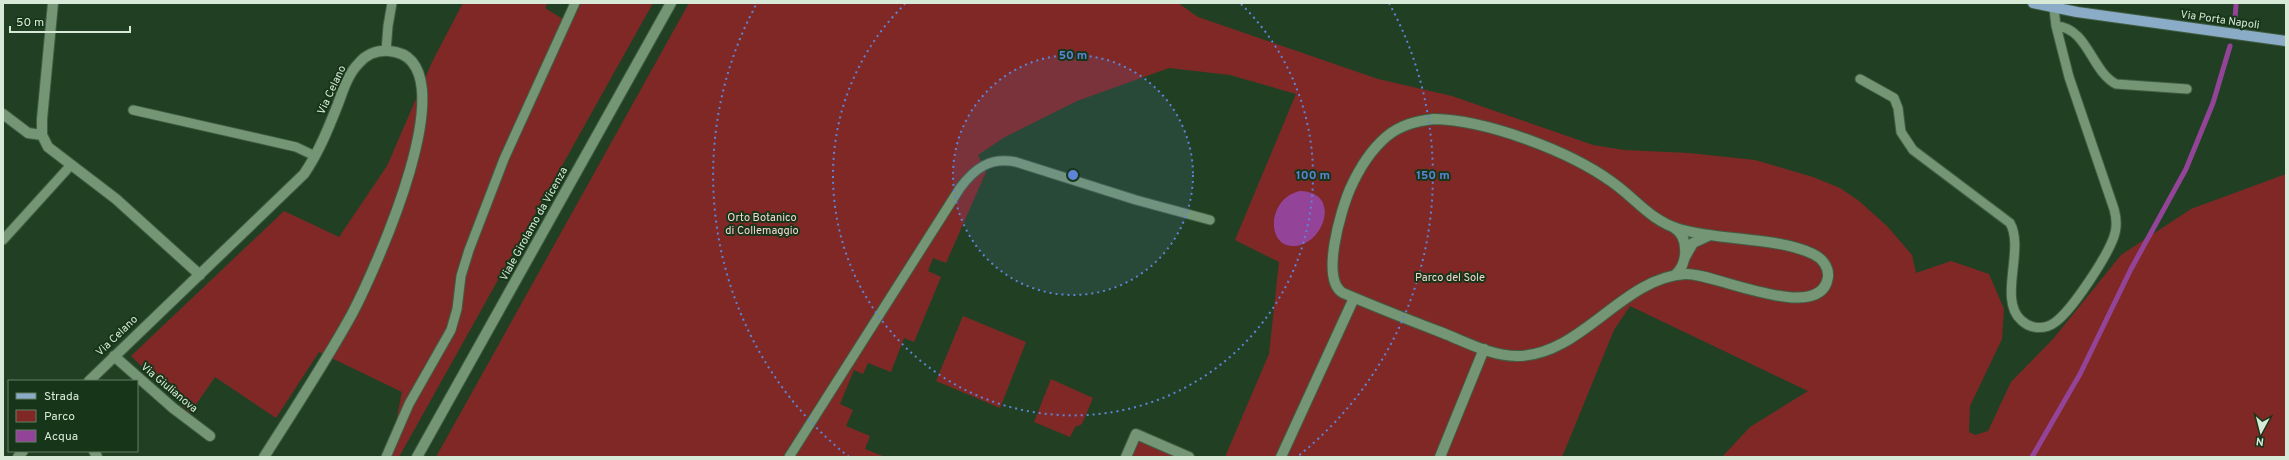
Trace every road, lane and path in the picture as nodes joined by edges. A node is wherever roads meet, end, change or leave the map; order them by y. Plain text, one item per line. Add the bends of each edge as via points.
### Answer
1 (53, 3) edge
2 (392, 3) edge
3 (576, 3) edge
4 (671, 3) edge
5 (2033, 3) edge
6 (2055, 6) edge
7 (2056, 26) junction
8 (2286, 42) edge
9 (386, 51) junction
10 (1860, 79) dead end
11 (2187, 89) dead end
12 (133, 110) dead end
13 (3, 114) edge
14 (42, 134) junction
15 (315, 156) junction
16 (72, 165) junction
17 (1210, 220) dead end
18 (1673, 227) junction
19 (1708, 236) junction
20 (3, 240) edge
21 (1684, 260) junction
22 (1690, 274) junction
23 (200, 275) junction
24 (1674, 275) junction
25 (1354, 298) junction
26 (1484, 349) junction
27 (114, 356) junction
28 (90, 380) edge
29 (210, 436) dead end
30 (264, 457) edge
31 (386, 457) edge
32 (417, 457) edge
33 (789, 457) edge
34 (1126, 457) edge
35 (1189, 457) edge
36 (1281, 457) edge
37 (1440, 457) edge

1 - 14 street
2 - 9 lane
3 - 31 lane via 504,159 469,250 461,276 456,315 449,335 414,392
4 - 32 street, Viale Girolamo da Vicenza
5 - 6 main road, Via Porta Napoli
6 - 7 lane
6 - 8 main road, Via Porta Napoli
7 - 10 lane via 2069,77 2115,213 2116,227 2105,255 2071,306 2058,320 2046,327 2027,325 2019,319 2015,311 2012,292 2015,237 2010,223 1913,150 1901,132 1894,98
7 - 11 lane via 2074,33 2105,74 2116,84
9 - 15 street, Via Celano via 366,56 352,71
9 - 30 street, Via Celano via 398,52 410,59 418,70 422,82 420,123 410,171 353,312
12 - 15 lane via 296,147
13 - 14 street via 28,133
14 - 16 street via 48,147
15 - 23 street, Via Celano via 304,174 287,192
16 - 20 lane
16 - 23 street via 116,199
17 - 33 lane via 1136,200 1016,162 998,160 980,167 960,188
18 - 19 street
18 - 21 street via 1683,240
18 - 25 street via 1653,217 1611,182 1567,156 1464,122 1417,121 1393,131 1378,145 1355,179 1345,201 1334,246 1333,276 1336,289
19 - 21 street via 1693,243
19 - 22 street via 1791,247 1814,254 1826,265 1826,284 1820,293 1799,298 1756,292
21 - 22 street via 1684,268
21 - 24 street
22 - 24 street
23 - 27 street, Via Celano
24 - 26 street via 1625,299 1575,335 1545,350 1516,356
25 - 26 street
25 - 36 street
26 - 37 street
27 - 28 street, Via Celano
27 - 29 street, Via Giulianova via 173,408
34 - 35 street via 1136,434

